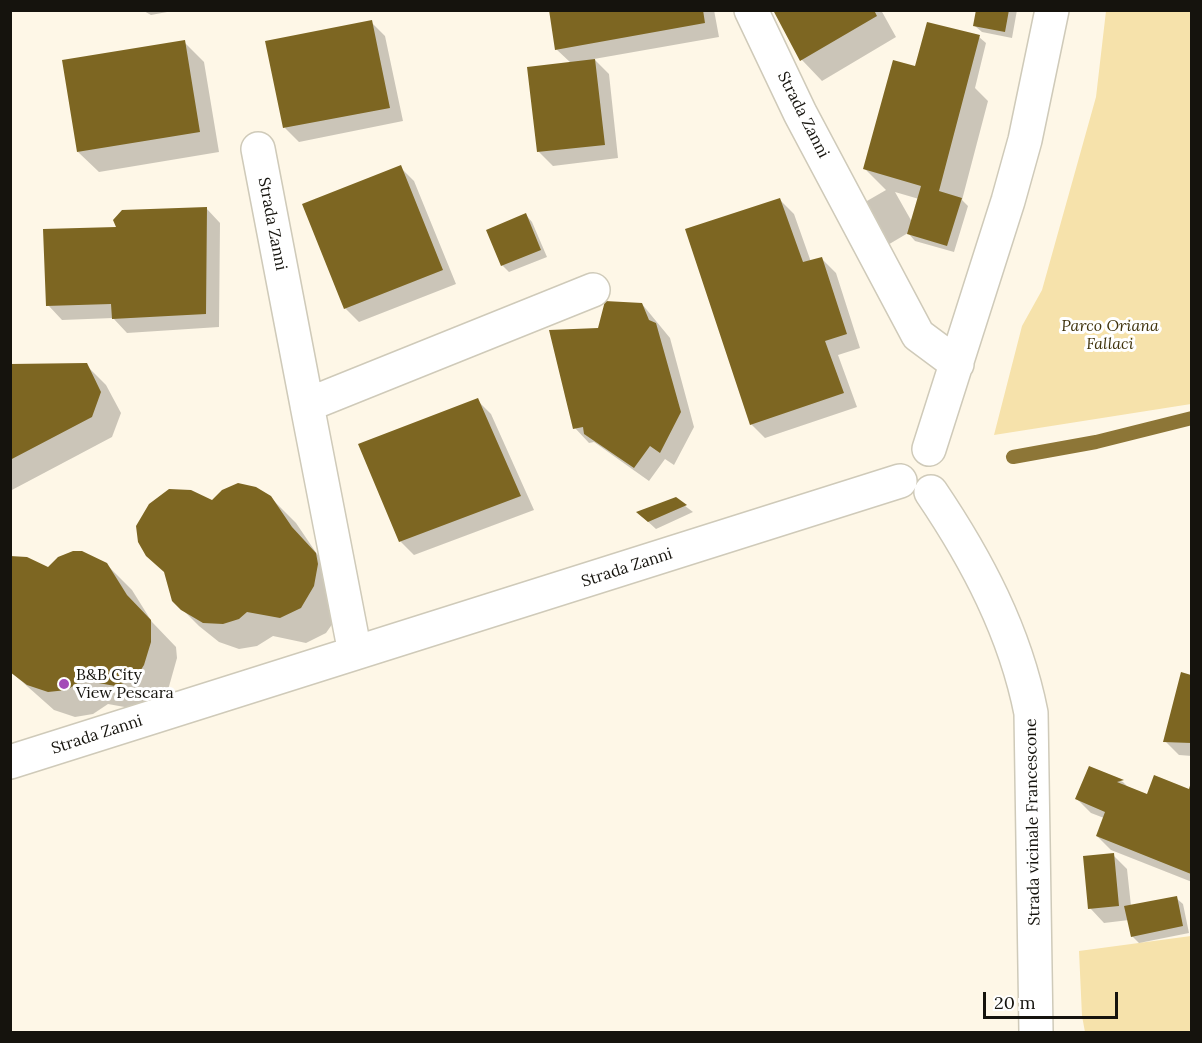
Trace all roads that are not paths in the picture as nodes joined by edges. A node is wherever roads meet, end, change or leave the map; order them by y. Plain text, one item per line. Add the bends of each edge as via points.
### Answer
1 (751, 10) edge
2 (1052, 10) edge
3 (258, 149) dead end
4 (593, 290) dead end
5 (957, 364) junction
6 (307, 405) junction
7 (929, 449) junction
8 (900, 481) junction
9 (931, 492) junction
10 (355, 653) junction
11 (10, 762) edge
12 (1036, 1032) edge

1 - 5 street, Strada Zanni via 918,335
2 - 5 street via 1025,140
3 - 6 street, Strada Zanni
4 - 6 street
5 - 7 street
6 - 10 street, Strada Zanni
7 - 8 street via 915,448 904,454 898,467
7 - 9 street via 941,459 944,474
8 - 9 street via 910,492
8 - 10 street, Strada Zanni
9 - 12 street, Strada vicinale Francescone via 974,558 1012,640 1031,713
10 - 11 street, Strada Zanni

